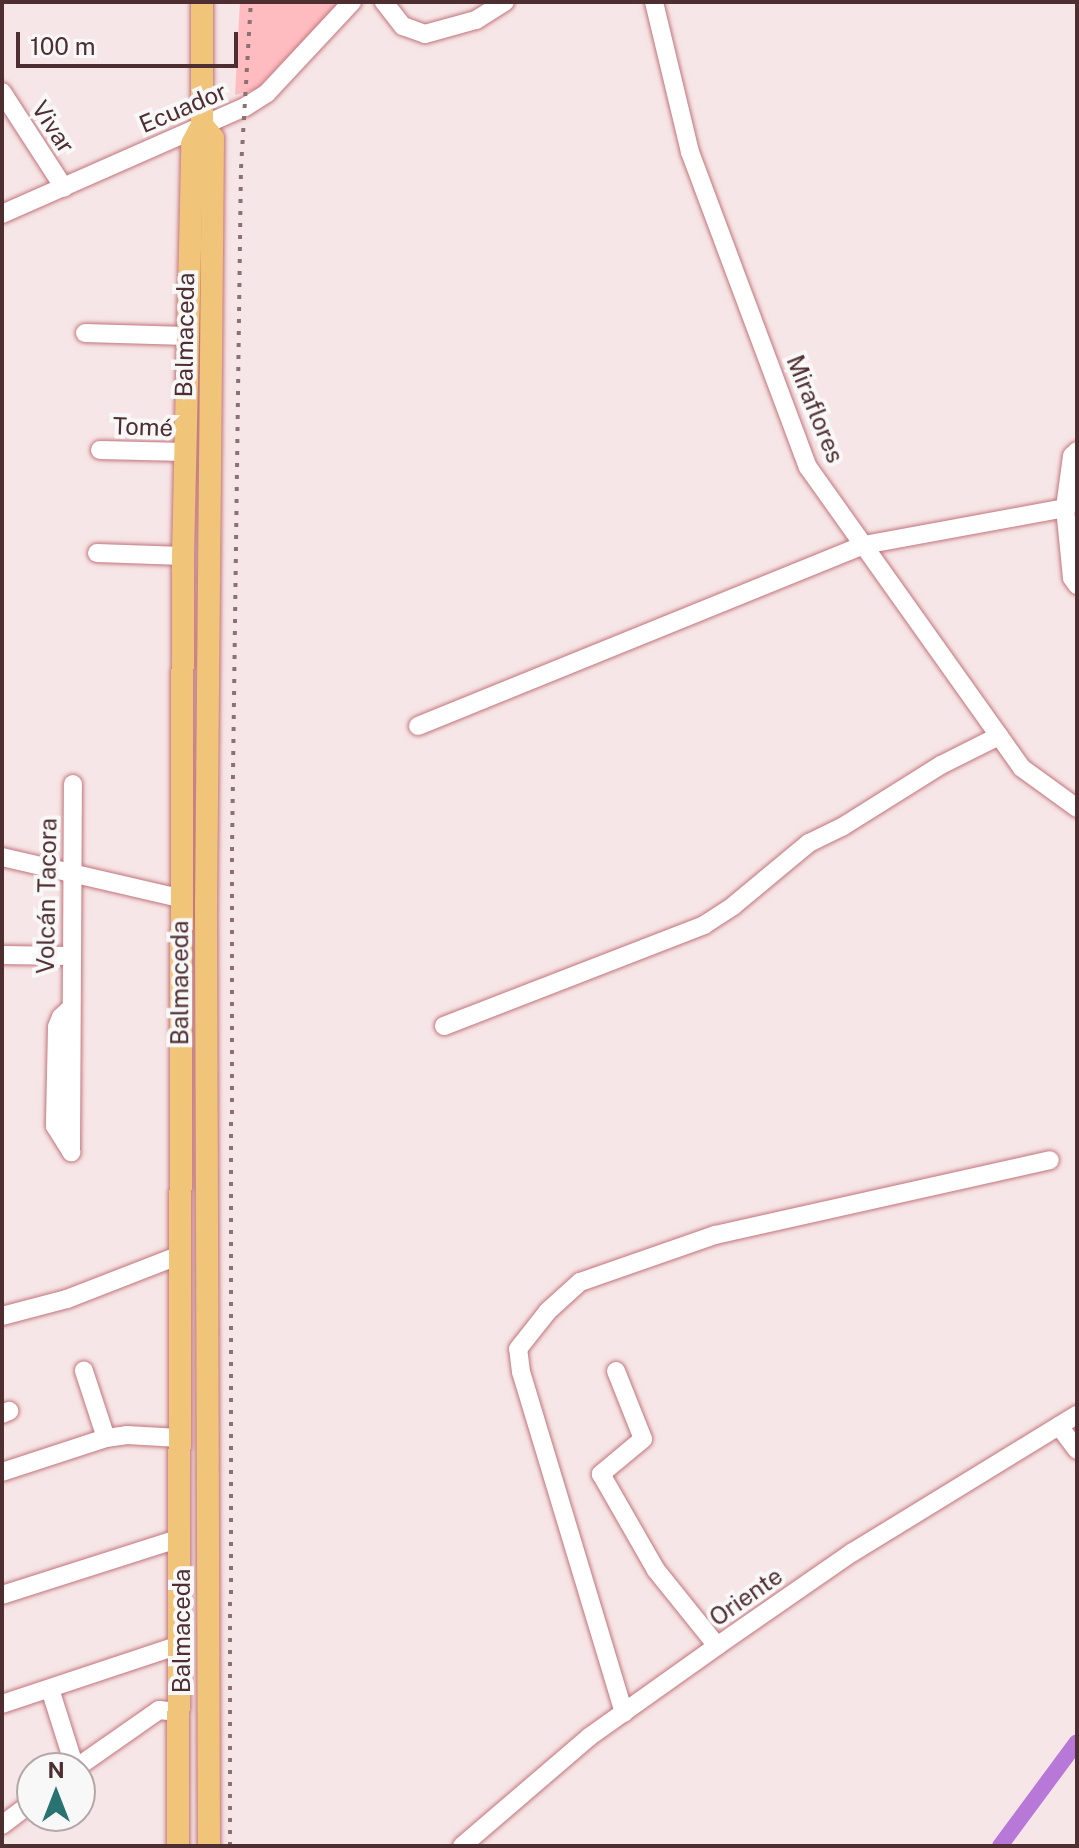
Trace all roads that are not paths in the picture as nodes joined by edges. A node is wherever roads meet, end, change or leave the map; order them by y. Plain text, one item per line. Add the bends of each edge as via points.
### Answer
1 (202, 2) edge
2 (352, 2) edge
3 (384, 2) edge
4 (505, 2) edge
5 (654, 2) edge
6 (2, 92) edge
7 (202, 125) junction
8 (64, 188) junction
9 (2, 214) edge
10 (85, 333) dead end
11 (187, 336) junction
12 (100, 450) dead end
13 (1077, 451) edge
14 (185, 452) junction
15 (1072, 506) edge
16 (864, 545) junction
17 (97, 553) dead end
18 (183, 556) junction
19 (1077, 585) edge
20 (418, 726) dead end
21 (999, 736) junction
22 (73, 784) dead end
23 (1077, 808) edge
24 (2, 857) edge
25 (70, 873) junction
26 (180, 898) junction
27 (2, 955) edge
28 (70, 956) junction
29 (70, 1009) junction
30 (444, 1026) dead end
31 (1050, 1160) dead end
32 (180, 1255) junction
33 (2, 1316) edge
34 (84, 1371) dead end
35 (616, 1371) dead end
36 (1077, 1415) edge
37 (1059, 1426) junction
38 (106, 1438) junction
39 (179, 1438) junction
40 (1077, 1450) edge
41 (2, 1472) edge
42 (178, 1539) junction
43 (2, 1595) edge
44 (179, 1645) junction
45 (717, 1646) junction
46 (50, 1689) junction
47 (2, 1704) edge
48 (178, 1712) junction
49 (624, 1713) junction
50 (70, 1752) edge
51 (96, 1754) edge
52 (178, 1846) edge
53 (209, 1846) edge
54 (462, 1846) edge

1 - 7 main road, Balmaceda
2 - 7 street, Ecuador via 267,93
3 - 4 street via 403,26 425,34 476,20
5 - 16 street, Miraflores via 690,152 808,467
6 - 8 street, Vivar
7 - 8 street, Ecuador
7 - 11 main road, Balmaceda via 192,144
7 - 53 main road, Balmaceda via 213,138 206,905
8 - 9 street, Ecuador
10 - 11 street
11 - 14 main road, Balmaceda
12 - 14 street, Tomé
13 - 15 street via 1072,456
14 - 18 main road, Balmaceda
15 - 16 street
15 - 19 street via 1072,578
16 - 20 street
16 - 21 street, Miraflores
17 - 18 street
18 - 26 main road, Balmaceda
21 - 23 street, Miraflores via 1022,768
21 - 30 street via 809,843 704,925
22 - 25 street, Volcán Tacora
24 - 25 street
25 - 26 street
25 - 28 street, Volcán Tacora
26 - 32 main road, Balmaceda
27 - 28 street
28 - 29 street, Volcán Tacora
29 - 29 street, Volcán Tacora via 71,1040 71,1152 55,1126 57,1027
31 - 49 street via 715,1235 580,1282 518,1349
32 - 33 street via 67,1299
32 - 39 main road, Balmaceda
34 - 38 street
35 - 45 street via 643,1439 601,1474 656,1570
36 - 37 street, Oriente
37 - 40 street
37 - 45 street, Oriente via 853,1552
38 - 39 street
38 - 41 street
39 - 42 main road, Balmaceda
42 - 43 street
42 - 44 main road, Balmaceda
44 - 46 street
44 - 48 main road, Balmaceda
45 - 49 street, Oriente
46 - 47 street
46 - 50 street
48 - 51 street via 159,1710
48 - 52 main road, Balmaceda
49 - 54 street, Oriente

